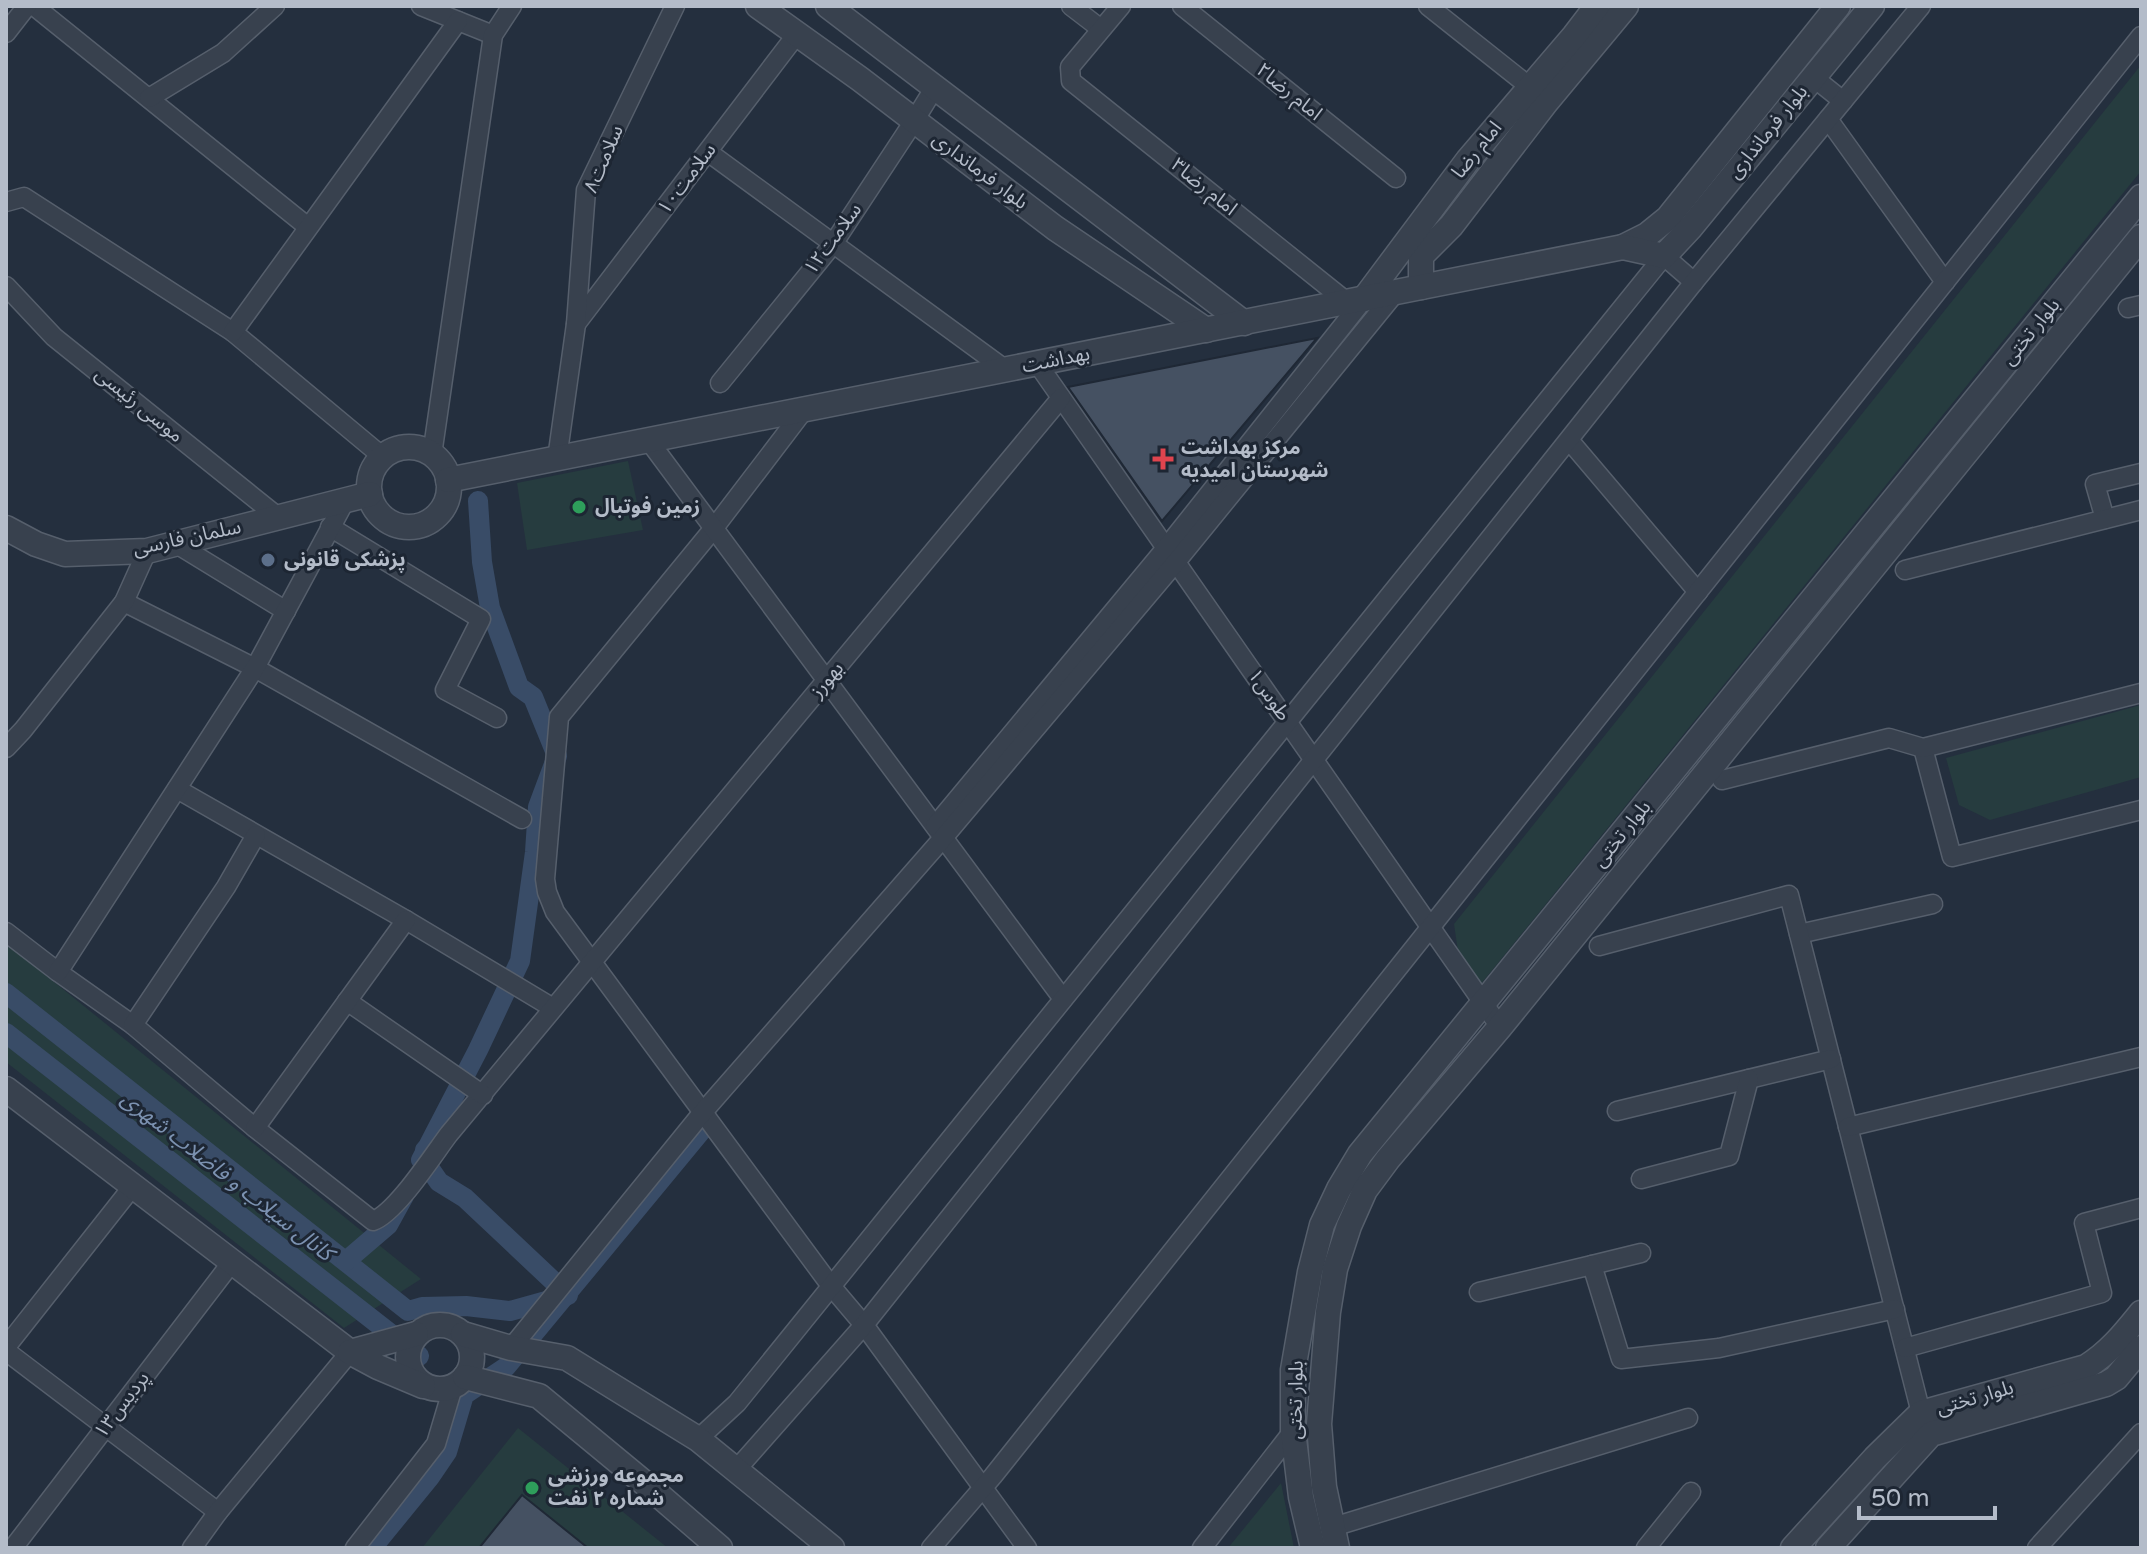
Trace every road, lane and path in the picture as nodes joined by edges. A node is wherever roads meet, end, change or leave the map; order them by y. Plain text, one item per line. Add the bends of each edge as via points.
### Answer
1 (27, 6) edge
2 (34, 6) edge
3 (275, 6) edge
4 (421, 6) edge
5 (512, 6) edge
6 (675, 6) edge
7 (758, 6) edge
8 (828, 6) edge
9 (1071, 6) edge
10 (1121, 6) edge
11 (1182, 6) edge
12 (1428, 6) edge
13 (1597, 6) edge
14 (1626, 6) edge
15 (1838, 6) edge
16 (1872, 6) edge
17 (1921, 6) edge
18 (458, 21) junction
19 (1101, 29) junction
20 (6, 33) edge
21 (797, 34) junction
22 (493, 35) junction
23 (2141, 36) edge
24 (1813, 77) junction
25 (935, 87) junction
26 (1530, 87) junction
27 (149, 98) junction
28 (1843, 101) junction
29 (1828, 119) junction
30 (914, 121) junction
31 (708, 152) junction
32 (1396, 178) dead end
33 (2141, 197) edge
34 (6, 202) edge
35 (308, 227) junction
36 (2141, 237) edge
37 (833, 244) junction
38 (1623, 247) junction
39 (1664, 256) junction
40 (1694, 282) junction
41 (1945, 282) junction
42 (6, 286) edge
43 (1421, 287) junction
44 (1395, 293) junction
45 (1356, 300) junction
46 (1244, 323) junction
47 (576, 324) junction
48 (1206, 330) junction
49 (233, 332) junction
50 (1037, 363) junction
51 (1006, 370) junction
52 (720, 383) dead end
53 (1061, 398) junction
54 (804, 410) junction
55 (1569, 440) junction
56 (649, 441) junction
57 (432, 455) junction
58 (383, 457) junction
59 (557, 459) junction
60 (2141, 473) edge
61 (448, 480) junction
62 (370, 494) junction
63 (345, 501) junction
64 (2141, 510) edge
65 (278, 517) junction
66 (2105, 519) junction
67 (330, 527) junction
68 (6, 528) edge
69 (714, 528) junction
70 (175, 543) junction
71 (147, 551) junction
72 (1171, 555) junction
73 (1905, 570) dead end
74 (1698, 592) junction
75 (124, 602) junction
76 (286, 611) junction
77 (255, 668) junction
78 (827, 681) junction
79 (2141, 693) edge
80 (497, 718) dead end
81 (1287, 722) junction
82 (6, 748) edge
83 (1923, 748) junction
84 (1313, 759) junction
85 (1722, 780) dead end
86 (177, 789) junction
87 (2141, 810) edge
88 (522, 819) dead end
89 (939, 832) junction
90 (256, 835) junction
91 (1933, 904) dead end
92 (406, 920) junction
93 (1430, 928) junction
94 (6, 932) edge
95 (1799, 934) junction
96 (1599, 946) dead end
97 (592, 962) junction
98 (58, 972) junction
99 (1063, 999) junction
100 (347, 1001) junction
101 (1484, 1004) junction
102 (553, 1008) junction
103 (133, 1025) junction
104 (1500, 1027) junction
105 (2141, 1057) edge
106 (1831, 1059) junction
107 (1749, 1079) junction
108 (7, 1093) edge
109 (483, 1095) junction
110 (1617, 1111) dead end
111 (703, 1112) junction
112 (1848, 1127) junction
113 (255, 1128) junction
114 (1641, 1179) dead end
115 (133, 1186) junction
116 (2141, 1208) edge
117 (1641, 1253) dead end
118 (232, 1262) junction
119 (1592, 1265) junction
120 (831, 1286) junction
121 (1479, 1292) dead end
122 (1895, 1309) junction
123 (2141, 1313) edge
124 (864, 1325) junction
125 (416, 1334) junction
126 (463, 1334) junction
127 (511, 1348) junction
128 (1905, 1348) junction
129 (2141, 1348) edge
130 (6, 1349) edge
131 (350, 1352) junction
132 (459, 1382) junction
133 (425, 1386) junction
134 (1688, 1418) dead end
135 (1926, 1424) junction
136 (106, 1427) junction
137 (1293, 1431) junction
138 (2141, 1433) edge
139 (698, 1439) junction
140 (736, 1470) junction
141 (983, 1488) junction
142 (1691, 1492) dead end
143 (218, 1512) junction
144 (1335, 1537) edge
145 (13, 1548) edge
146 (192, 1548) edge
147 (355, 1548) edge
148 (720, 1548) edge
149 (832, 1548) edge
150 (931, 1548) edge
151 (1027, 1548) edge
152 (1202, 1548) edge
153 (1313, 1548) edge
154 (1646, 1548) edge
155 (1793, 1548) edge
156 (1828, 1548) edge
157 (2037, 1548) edge

1 - 20 street
2 - 27 street
3 - 27 street via 223,53
4 - 18 street
5 - 22 street
6 - 47 street, سلامت۸ via 586,190
7 - 21 street, بلوار فرمانداری
8 - 25 street, بلوار فرمانداری
9 - 19 street
10 - 19 street
11 - 32 street, امام رضا۲
12 - 26 street
13 - 26 street, امام رضا
14 - 43 street, امام رضا via 1451,226 1421,256
15 - 38 street, بلوار فرمانداری via 1668,218
16 - 24 street, بلوار فرمانداری
17 - 28 street
18 - 22 street
18 - 35 street
19 - 45 street, امام رضا۳ via 1070,67 1071,81
21 - 30 street, بلوار فرمانداری
21 - 31 street, سلامت۱۰
22 - 57 street
23 - 41 street
24 - 28 street
24 - 39 street, بلوار فرمانداری
25 - 30 street, سلامت۱۲
25 - 46 street, بلوار فرمانداری
26 - 45 street, امام رضا
27 - 35 street
28 - 29 street
29 - 40 street
29 - 41 street
30 - 37 street, سلامت۱۲
30 - 48 street, بلوار فرمانداری via 1055,228
31 - 37 street
31 - 47 street, سلامت۱۰
33 - 101 street, بلوار تختی
34 - 49 street via 24,197
35 - 49 street
36 - 104 street, بلوار تختی
37 - 51 street
37 - 52 street, سلامت۱۲
38 - 39 street, بهداشت
38 - 43 street, بهداشت
39 - 40 street
39 - 81 street
40 - 55 street
41 - 74 street
42 - 65 street, موسی رئیسی via 54,337
43 - 44 street, بهداشت
44 - 45 street, بهداشت
44 - 72 street
45 - 46 street, بهداشت
45 - 72 street
46 - 48 street, بهداشت
47 - 59 street, سلامت۸
48 - 50 street, بهداشت
49 - 58 street
50 - 51 street, بهداشت
50 - 53 street, طوس۱
51 - 54 street, بهداشت
53 - 72 street, طوس۱
53 - 78 street, بهورز
54 - 56 street, بهداشت
54 - 69 street
55 - 74 street
55 - 84 street
56 - 59 street, بهداشت
56 - 69 street
57 - 58 street via 412,448
57 - 61 street
58 - 62 street via 372,474
59 - 61 street, بهداشت
60 - 66 street via 2095,484
61 - 62 street via 442,510 416,527 386,520
62 - 63 street, سلمان فارسی
63 - 65 street, سلمان فارسی
63 - 67 street
64 - 66 street
65 - 70 street, سلمان فارسی
66 - 73 street
67 - 76 street
67 - 80 street via 481,619 445,690
68 - 71 street, سلمان فارسی via 65,554
69 - 78 street
69 - 97 street via 559,717 545,879 555,912
70 - 71 street, سلمان فارسی
70 - 76 street
71 - 75 street
72 - 81 street, طوس۱
72 - 89 street
74 - 93 street
75 - 77 street
75 - 82 street
76 - 77 street
77 - 86 street
77 - 88 street
78 - 89 street
78 - 97 street, بهورز
79 - 83 street
81 - 84 street, طوس۱
81 - 99 street
83 - 85 street via 1889,738
83 - 87 street via 1952,857
84 - 93 street, طوس۱
84 - 124 street
86 - 90 street
86 - 98 street
89 - 99 street
89 - 111 street
90 - 92 street
90 - 103 street
91 - 95 street
92 - 100 street
92 - 102 street
93 - 101 street, طوس۱
93 - 141 street
94 - 98 street
95 - 96 street via 1789,895
95 - 106 street
97 - 102 street, بهورز
97 - 111 street
98 - 103 street
99 - 120 street
100 - 109 street
100 - 113 street
101 - 104 street, طوس۱
101 - 137 street, بلوار تختی via 1360,1154 1322,1225 1293,1370
102 - 109 street, بهورز
103 - 113 street
104 - 144 street, بلوار تختی via 1365,1190 1335,1269 1319,1424
105 - 112 street
106 - 107 street
106 - 112 street
107 - 110 street
107 - 114 street via 1729,1156
108 - 115 street
109 - 113 street, بهورز via 393,1206 373,1221
111 - 120 street
111 - 127 street
112 - 122 street
115 - 118 street
115 - 130 street
116 - 128 street via 2084,1223 2102,1293
117 - 119 street
118 - 131 street
118 - 136 street, پردیس۱۳
119 - 121 street
119 - 122 street via 1621,1359 1719,1348
120 - 124 street
120 - 139 street via 737,1403
122 - 128 street
123 - 135 street, بلوار تختی via 2111,1349 2086,1367
124 - 140 street
124 - 141 street
125 - 126 street via 439,1324
125 - 131 street
125 - 133 street via 407,1363
126 - 127 street
126 - 132 street via 472,1357
127 - 139 street via 567,1358
128 - 135 street
129 - 135 street, بلوار تختی via 2106,1384
130 - 136 street
131 - 133 street
131 - 143 street
132 - 133 street via 439,1390
132 - 147 street via 436,1444
132 - 148 street via 539,1396
134 - 144 street
135 - 155 street, بلوار تختی via 1875,1458
135 - 156 street, بلوار تختی
136 - 143 street
136 - 145 street, پردیس۱۳
137 - 152 street
137 - 153 street, بلوار تختی
138 - 157 street
139 - 140 street
140 - 149 street
141 - 150 street
141 - 151 street
142 - 154 street
143 - 146 street

